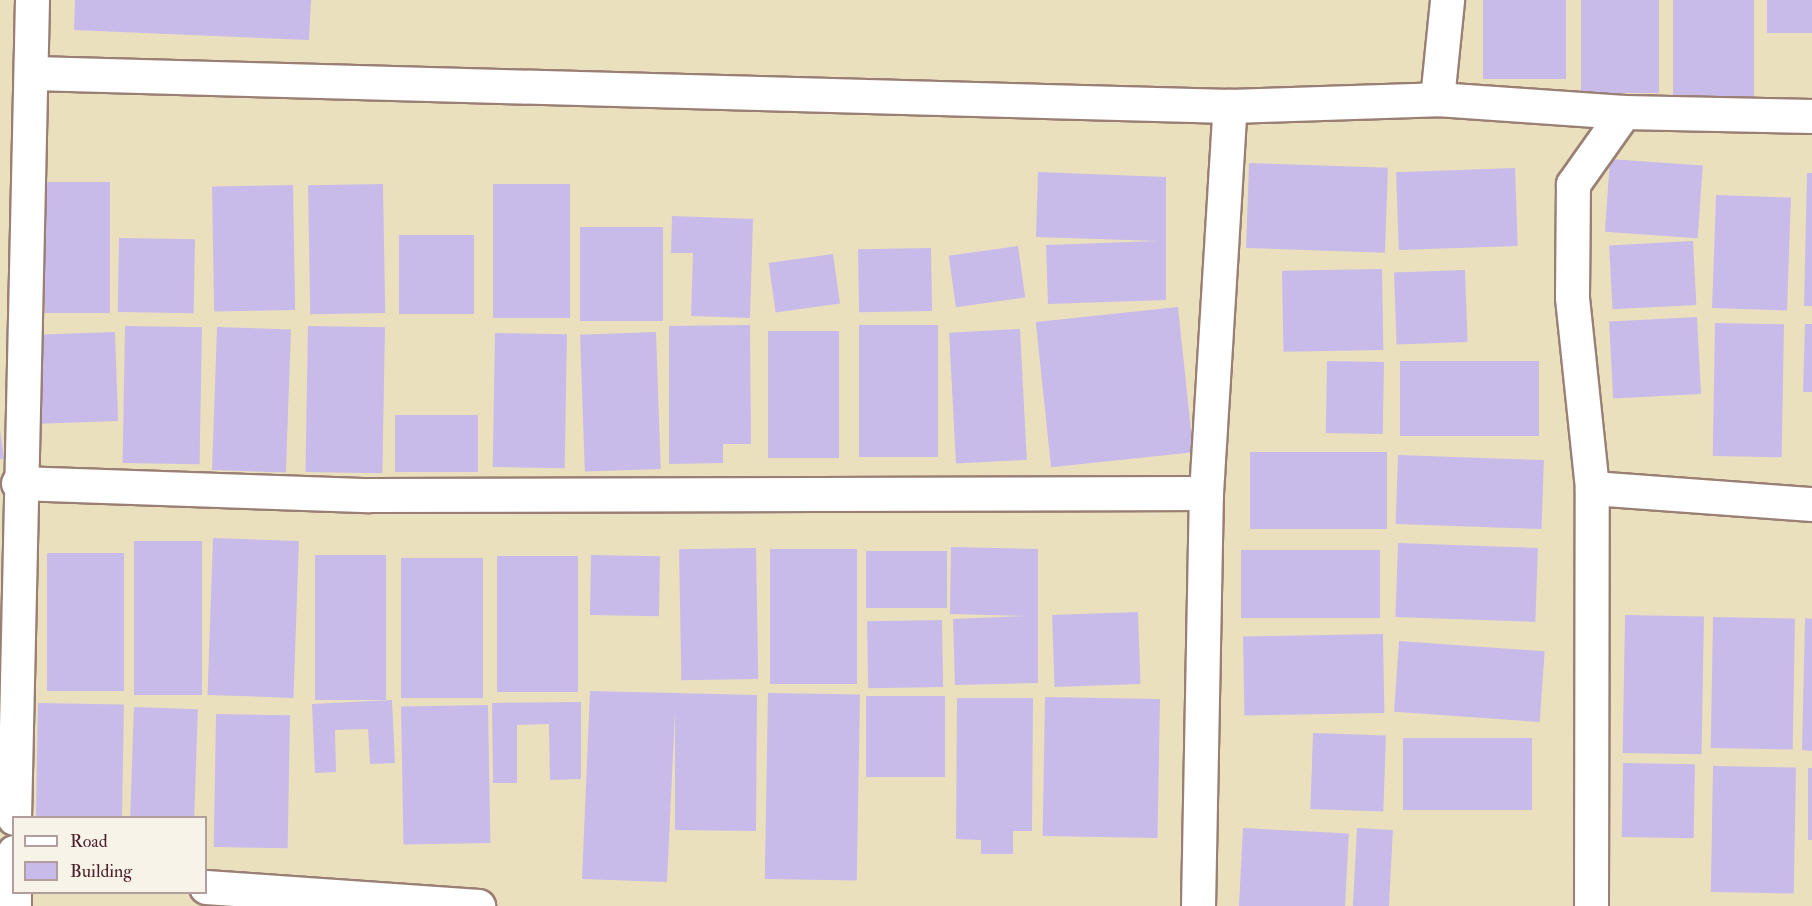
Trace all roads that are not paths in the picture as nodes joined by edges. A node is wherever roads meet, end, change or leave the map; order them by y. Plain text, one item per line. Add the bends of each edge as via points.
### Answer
1 (32, 0) edge
2 (1447, 0) edge
3 (33, 73) junction
4 (1437, 99) junction
5 (1230, 106) junction
6 (1624, 112) junction
7 (1812, 116) edge
8 (18, 483) junction
9 (1592, 488) junction
10 (1206, 493) junction
11 (1812, 504) edge
12 (14, 816) edge
13 (207, 887) edge
14 (478, 906) edge
15 (1198, 906) edge
16 (1591, 906) edge

1 - 3 street
2 - 4 street
3 - 5 street
3 - 8 street
4 - 5 street
4 - 6 street
5 - 10 street
6 - 7 street
6 - 9 street via 1573,184 1572,297
8 - 10 street via 369,495
8 - 12 street
9 - 11 street
9 - 16 street
10 - 15 street
13 - 14 street

